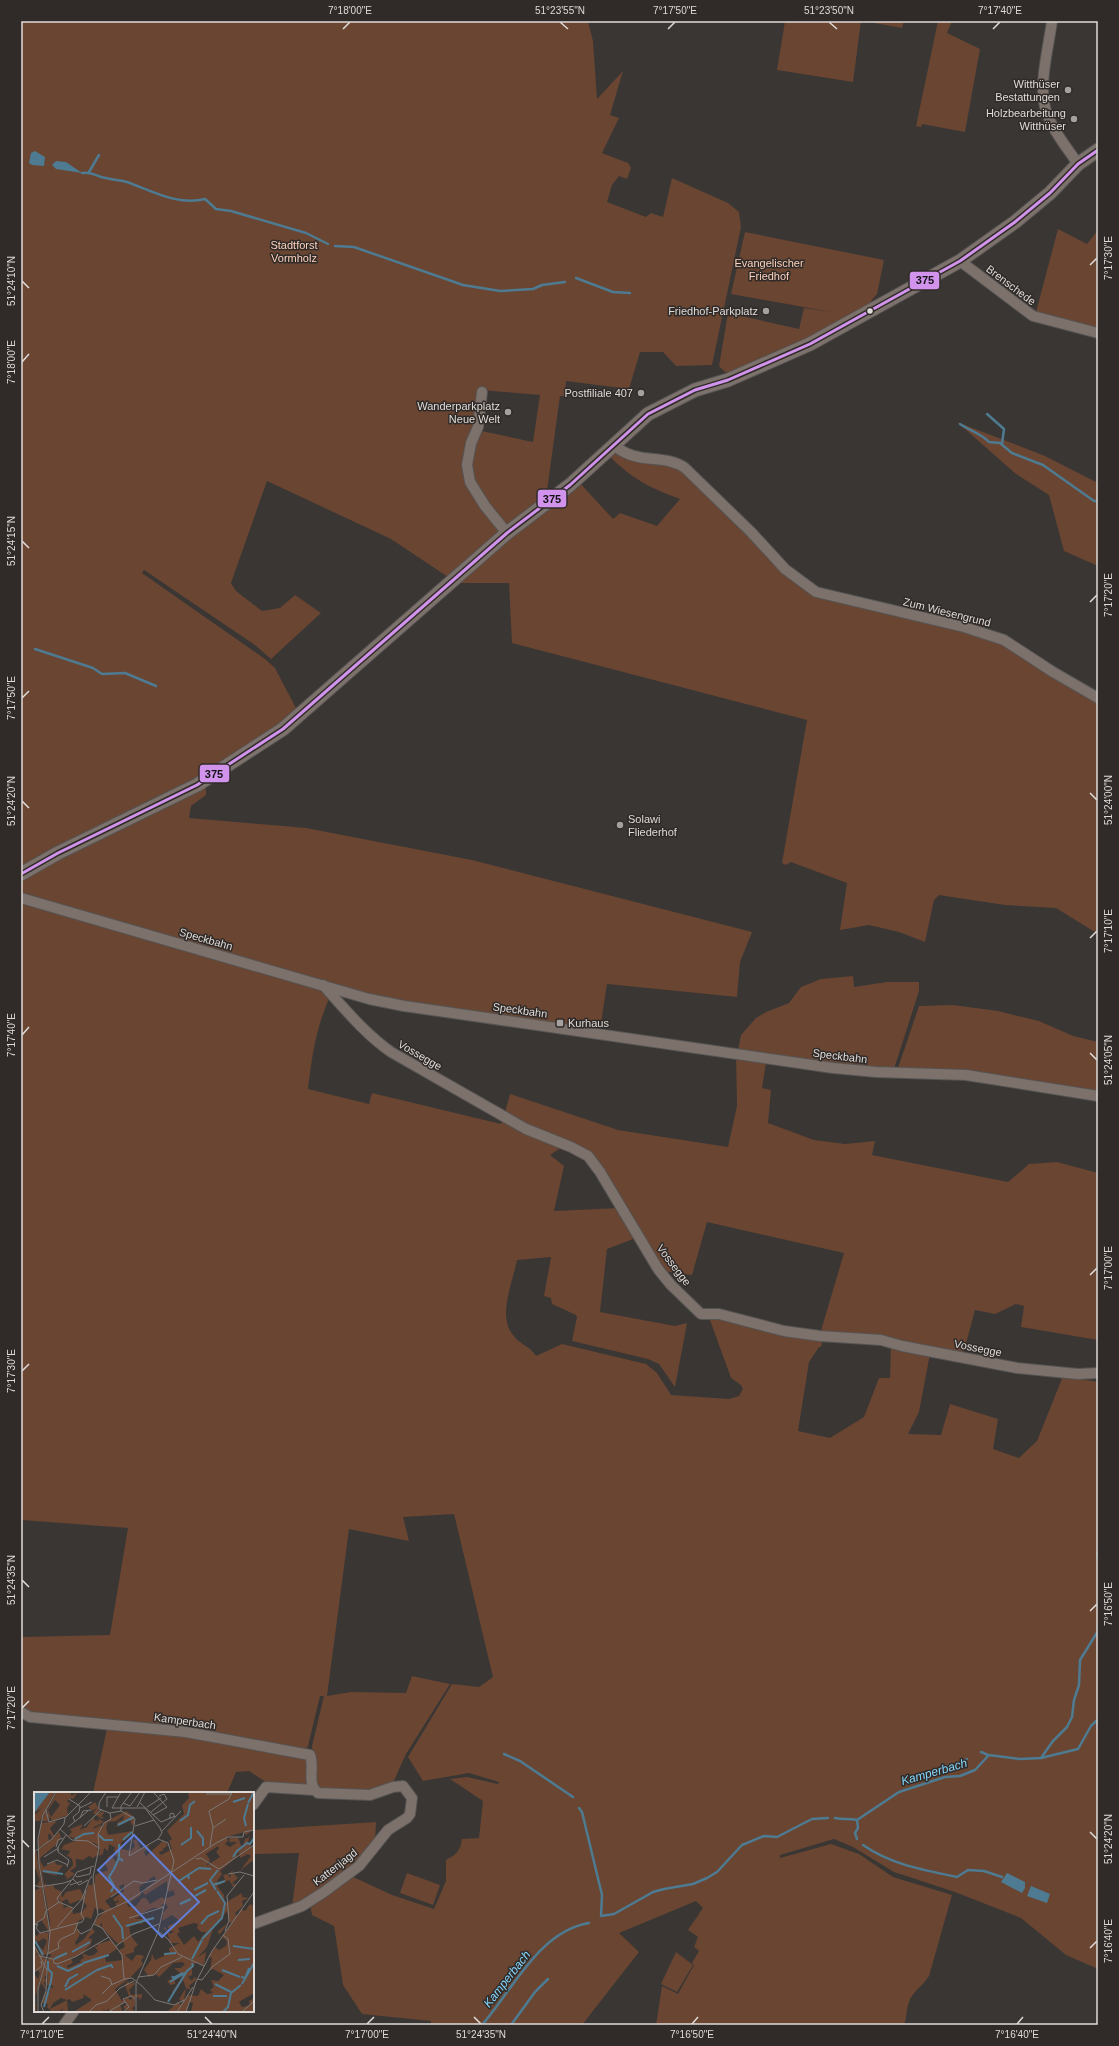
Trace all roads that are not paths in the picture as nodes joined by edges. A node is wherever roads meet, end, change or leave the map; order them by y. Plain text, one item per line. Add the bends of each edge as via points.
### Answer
1 (1052, 21) edge
2 (1098, 150) edge
3 (1078, 164) junction
4 (960, 261) junction
5 (1098, 333) edge
6 (482, 392) dead end
7 (614, 446) junction
8 (507, 533) junction
9 (1098, 698) edge
10 (21, 874) edge
11 (21, 898) edge
12 (323, 985) junction
13 (1098, 1096) edge
14 (1098, 1373) edge
15 (21, 1712) edge
16 (314, 1790) junction
17 (254, 1804) edge
18 (254, 1924) edge
19 (73, 2012) edge
20 (64, 2025) edge

1 - 3 street via 1043,86 1044,102 1058,133
2 - 3 main road
3 - 4 main road via 1050,193 1015,222
4 - 5 street, Brenschede via 1033,316
4 - 7 main road via 810,344 663,405 643,418
6 - 8 street via 478,427 471,443 467,465 470,482
7 - 8 main road
7 - 9 street, Zum Wiesengrund via 622,453 643,459 673,462 686,468 785,569 816,592 964,627 1004,640 1071,684
8 - 10 main road via 283,729 197,786 58,853
11 - 12 street, Speckbahn
12 - 13 street, Speckbahn via 369,999 404,1006 710,1051 876,1072 966,1075
12 - 14 street, Vossegge via 379,1044 391,1052 526,1129 588,1156 658,1268 671,1285 701,1314 719,1314 784,1331 881,1340 1017,1368 1078,1374
15 - 16 street, Kamperbach via 30,1717 186,1732 310,1755
16 - 17 street via 266,1787
16 - 18 street, Kattenjagd via 326,1794 363,1796 403,1786 412,1798 410,1814 388,1830 359,1866 324,1892 302,1906
19 - 20 street

